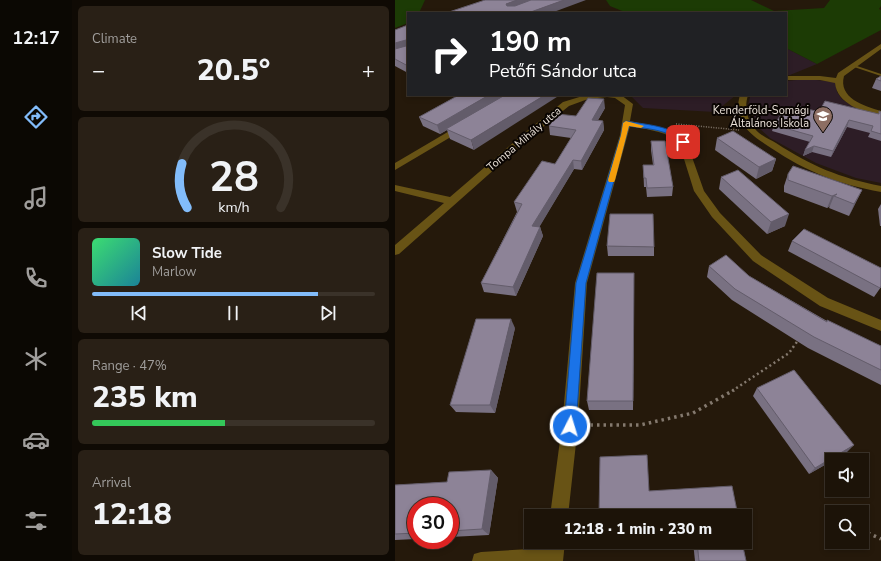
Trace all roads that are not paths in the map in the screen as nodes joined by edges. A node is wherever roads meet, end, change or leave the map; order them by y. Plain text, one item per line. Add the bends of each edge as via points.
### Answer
1 (879, 48) edge
2 (852, 65) junction
3 (881, 75) edge
4 (787, 78) edge
5 (839, 81) junction
6 (597, 96) edge
7 (617, 96) edge
8 (744, 96) edge
9 (881, 114) edge
10 (469, 123) edge
11 (626, 123) junction
12 (395, 167) edge
13 (395, 188) edge
14 (881, 189) edge
15 (451, 201) junction
16 (395, 251) edge
17 (881, 326) edge
18 (560, 509) edge
19 (555, 553) edge
20 (481, 561) edge

1 - 2 street
2 - 3 lane
2 - 5 street via 841,75
4 - 5 street
5 - 9 street via 841,91 846,97 865,109
6 - 15 street, Tompa Mihály utca via 566,104
7 - 11 street, Tompa Mihály utca via 629,104
8 - 14 street via 741,105 744,118 753,132 812,168 855,184
10 - 12 street
11 - 17 street via 678,136 683,142 699,191 716,215 757,258 824,302
11 - 18 street, Tompa Mihály utca via 581,283 570,426
13 - 15 street
15 - 16 street, Tompa Mihály utca
19 - 20 street

